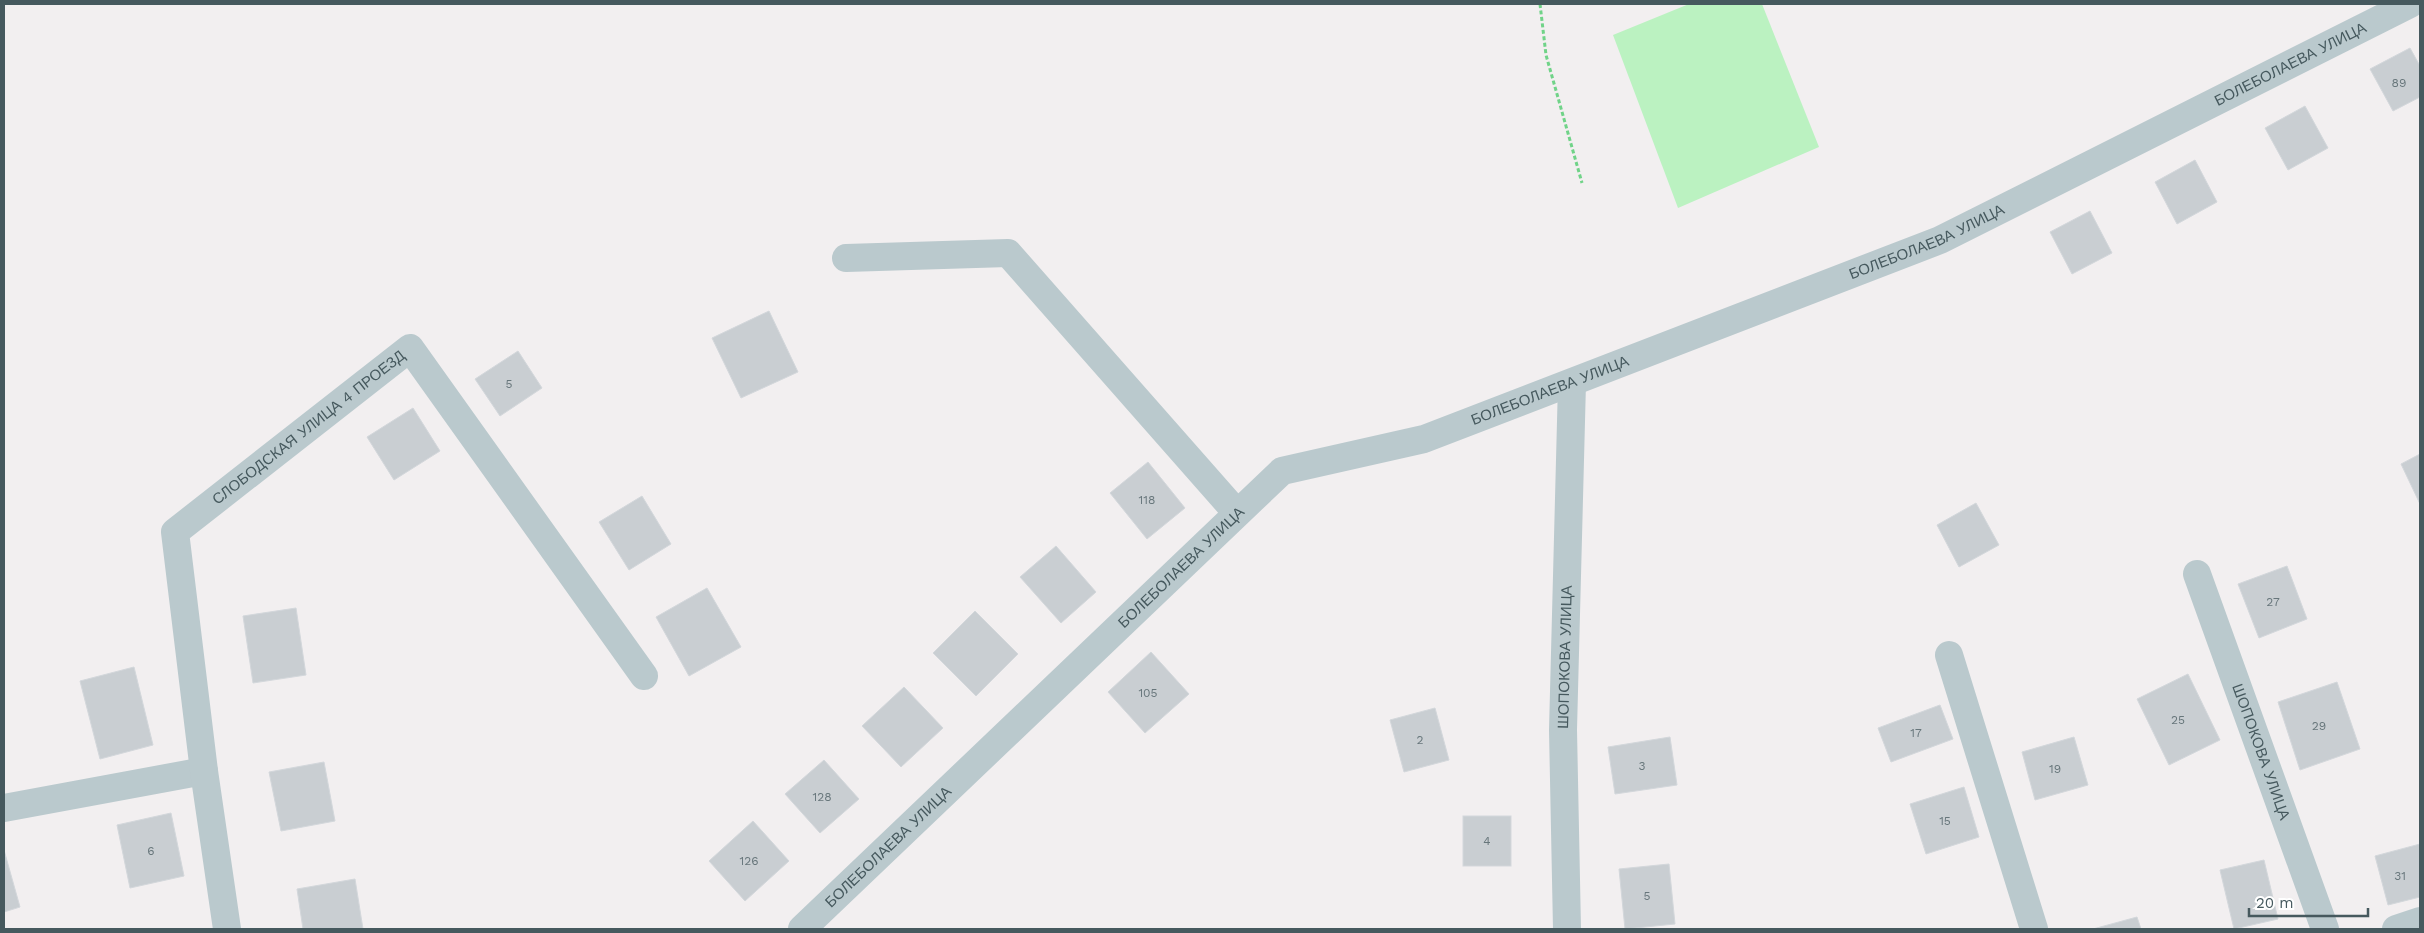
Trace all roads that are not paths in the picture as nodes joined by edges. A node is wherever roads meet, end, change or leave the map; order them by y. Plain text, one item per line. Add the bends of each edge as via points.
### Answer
1 (2410, 4) edge
2 (846, 258) dead end
3 (1572, 383) junction
4 (1237, 513) junction
5 (2197, 574) dead end
6 (1949, 655) dead end
7 (644, 676) dead end
8 (204, 771) junction
9 (4, 808) edge
10 (2420, 922) edge
11 (227, 929) edge
12 (802, 929) edge
13 (1567, 929) edge
14 (2034, 929) edge
15 (2325, 929) edge
16 (2396, 929) edge

1 - 3 street, БОЛЕБОЛАЕВА УЛИЦА via 1940,240
2 - 4 street via 1008,253
3 - 4 street, БОЛЕБОЛАЕВА УЛИЦА via 1424,439 1282,470
3 - 13 street, ШОПОКОВА УЛИЦА via 1563,730
4 - 12 street, БОЛЕБОЛАЕВА УЛИЦА
5 - 15 street, ШОПОКОВА УЛИЦА
6 - 14 street
7 - 8 street, СЛОБОДСКАЯ УЛИЦА 4 ПРОЕЗД via 410,348 175,532
8 - 9 street
8 - 11 street, СЛОБОДСКАЯ УЛИЦА 4 ПРОЕЗД
10 - 16 street

